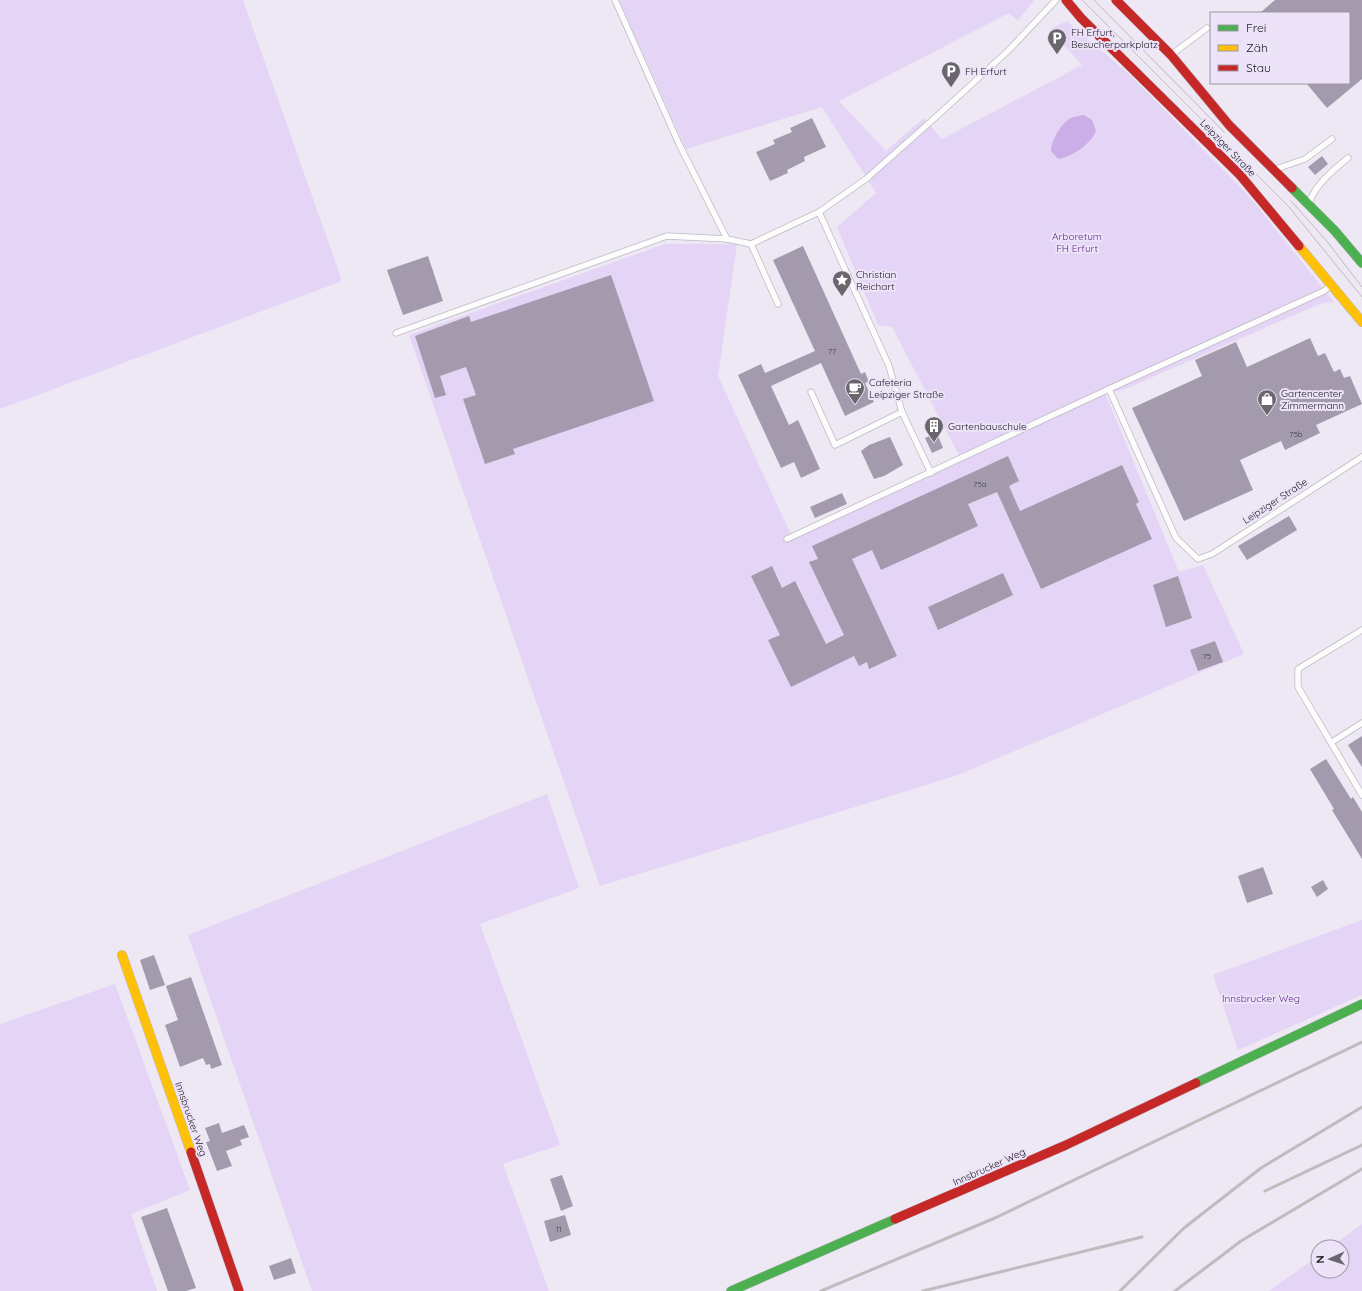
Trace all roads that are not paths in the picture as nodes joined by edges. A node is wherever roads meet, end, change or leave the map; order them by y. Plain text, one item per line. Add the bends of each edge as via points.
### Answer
1 (615, 0) edge
2 (1056, 0) edge
3 (1066, 0) edge
4 (1116, 0) edge
5 (1207, 28) dead end
6 (1170, 55) junction
7 (1332, 139) dead end
8 (1348, 158) dead end
9 (1273, 170) junction
10 (1309, 204) junction
11 (819, 212) junction
12 (727, 239) junction
13 (751, 244) junction
14 (1362, 263) edge
15 (1332, 284) junction
16 (778, 304) dead end
17 (1362, 322) edge
18 (396, 333) dead end
19 (1109, 389) junction
20 (811, 392) dead end
21 (902, 412) junction
22 (1362, 457) edge
23 (931, 473) junction
24 (787, 539) dead end
25 (1362, 630) edge
26 (1362, 723) edge
27 (1332, 742) junction
28 (1362, 794) edge
29 (122, 955) dead end
30 (1362, 1004) edge
31 (240, 1291) edge
32 (732, 1291) edge

1 - 12 lane via 679,144
2 - 11 lane via 1009,50 937,116 866,179
3 - 15 street, Leipziger Straße via 1081,18 1240,175
4 - 6 street, Leipziger Straße
5 - 6 lane
6 - 9 street, Leipziger Straße via 1229,125
7 - 9 lane via 1305,159
8 - 10 lane via 1313,192
9 - 10 street, Leipziger Straße
10 - 14 street, Leipziger Straße
11 - 13 lane
11 - 21 lane via 889,366
12 - 13 lane
12 - 18 lane via 667,236
13 - 16 lane
15 - 17 street, Leipziger Straße
15 - 19 lane via 1324,290
19 - 22 lane, Leipziger Straße via 1176,538 1198,559 1212,554
19 - 23 lane
20 - 21 lane via 835,445
21 - 23 lane
23 - 24 lane
25 - 27 lane via 1298,669 1298,687
26 - 27 lane
27 - 28 lane
29 - 31 street, Innsbrucker Weg
30 - 32 street, Innsbrucker Weg via 1066,1145

